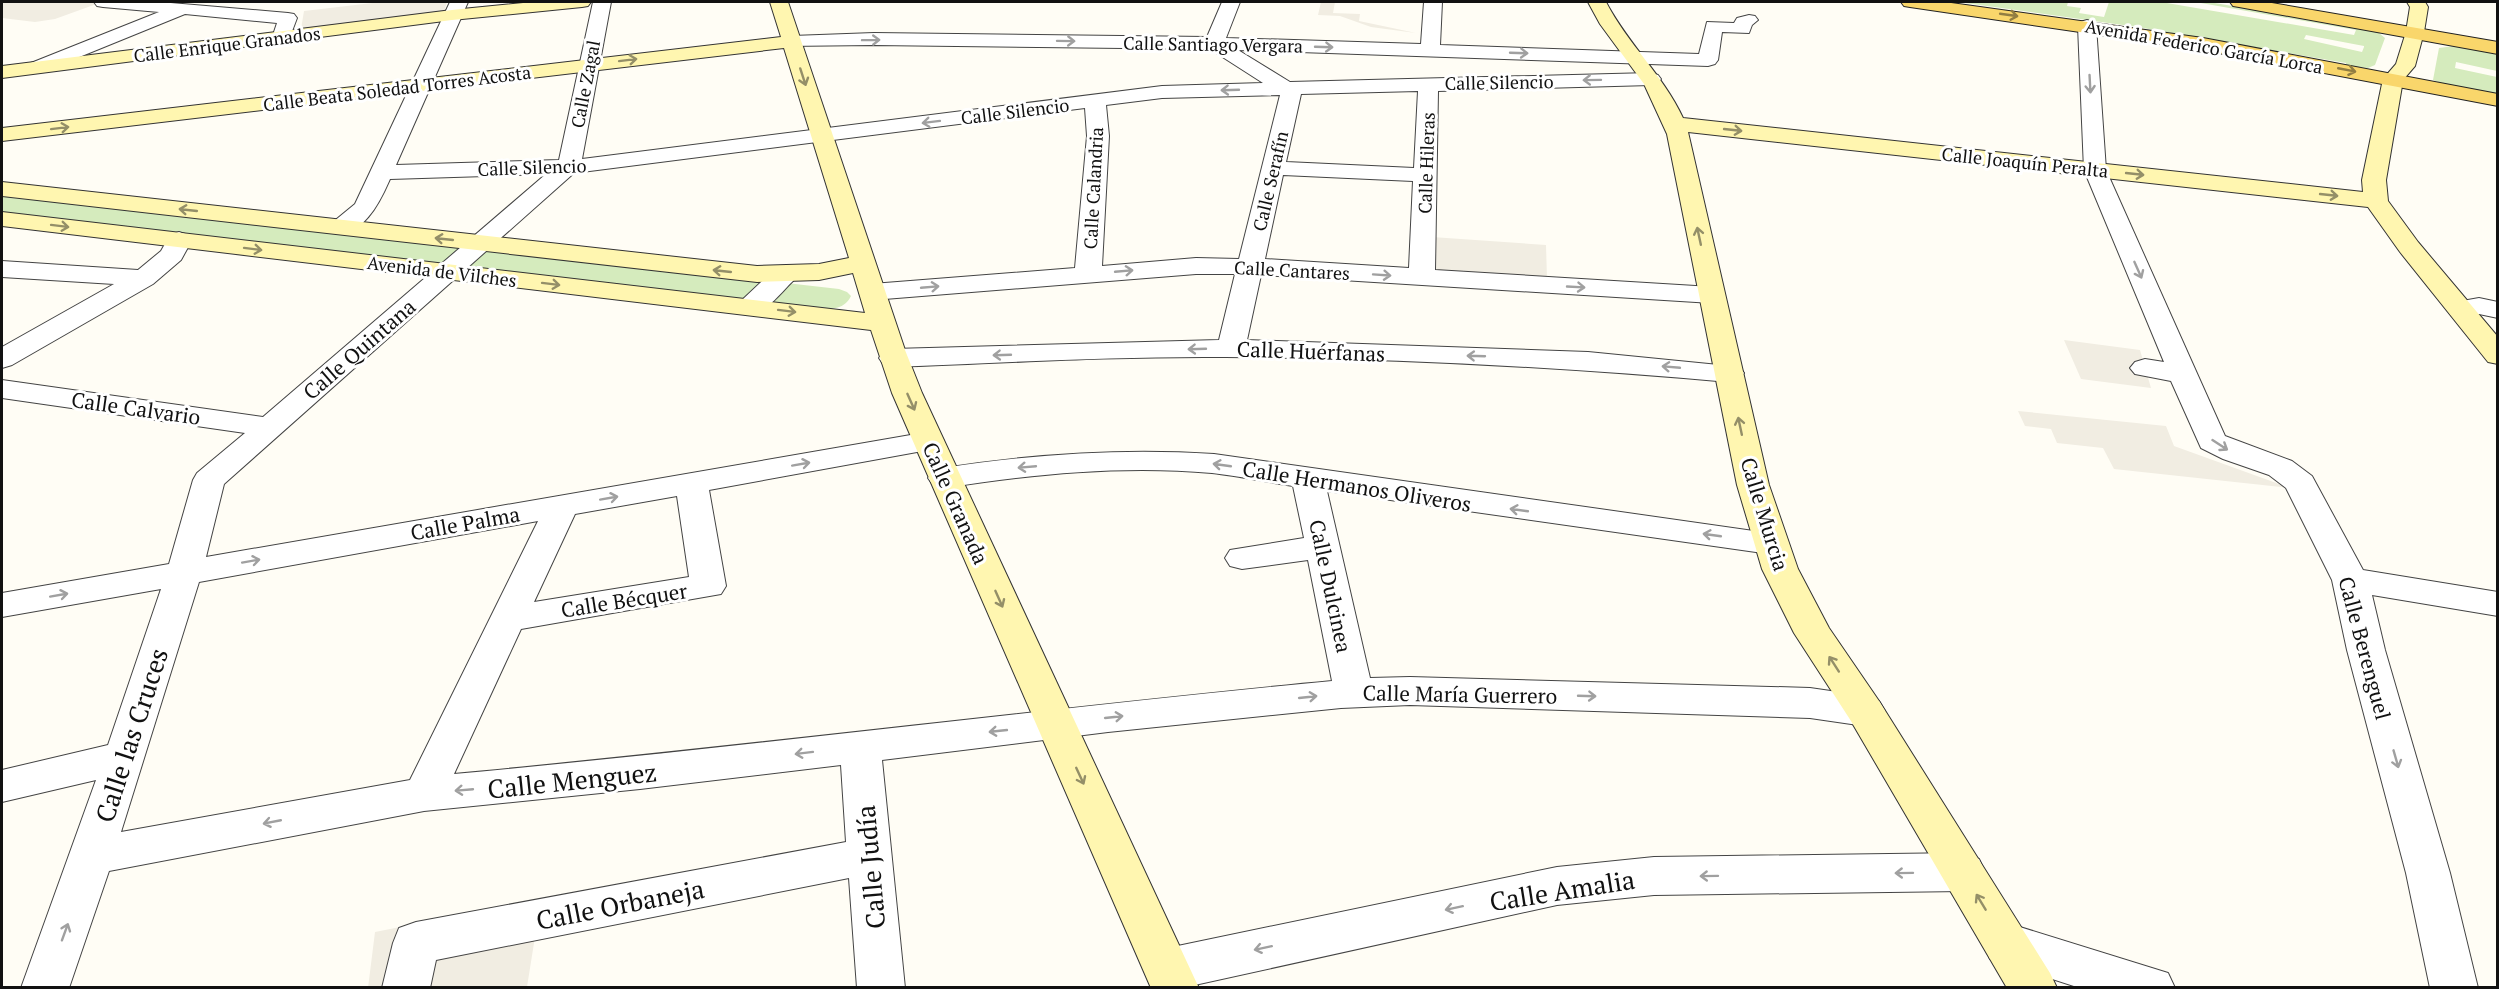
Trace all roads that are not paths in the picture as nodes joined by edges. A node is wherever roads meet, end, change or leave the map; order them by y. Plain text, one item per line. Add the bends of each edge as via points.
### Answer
1 (103, 2) edge
2 (202, 2) edge
3 (582, 2) edge
4 (602, 2) edge
5 (779, 2) edge
6 (1231, 2) edge
7 (1433, 2) edge
8 (1597, 2) edge
9 (1910, 2) edge
10 (2239, 2) edge
11 (2423, 3) edge
12 (455, 8) edge
13 (184, 9) junction
14 (1749, 20) dead end
15 (2087, 26) junction
16 (2415, 32) junction
17 (281, 38) junction
18 (792, 42) junction
19 (1214, 43) junction
20 (2498, 48) edge
21 (1421, 50) junction
22 (589, 65) junction
23 (38, 67) junction
24 (1643, 68) junction
25 (2, 72) edge
26 (2393, 79) junction
27 (1397, 84) junction
28 (1428, 84) junction
29 (421, 85) junction
30 (1285, 88) junction
31 (2498, 100) edge
32 (1095, 101) junction
33 (1674, 124) junction
34 (2, 135) edge
35 (822, 136) junction
36 (568, 166) junction
37 (1274, 168) junction
38 (2095, 170) junction
39 (381, 172) junction
40 (1426, 175) junction
41 (2, 189) edge
42 (2376, 201) junction
43 (2, 219) edge
44 (339, 227) junction
45 (179, 240) junction
46 (480, 243) junction
47 (1250, 267) junction
48 (2, 269) edge
49 (449, 272) junction
50 (1088, 274) junction
51 (784, 275) junction
52 (867, 277) junction
53 (144, 278) junction
54 (1422, 278) junction
55 (1712, 295) junction
56 (752, 307) junction
57 (2461, 309) junction
58 (2498, 310) edge
59 (882, 323) junction
60 (1231, 348) junction
61 (2498, 356) edge
62 (2, 358) edge
63 (893, 358) junction
64 (2145, 368) dead end
65 (1729, 373) junction
66 (2183, 374) junction
67 (2, 389) edge
68 (226, 421) junction
69 (270, 427) junction
70 (928, 441) junction
71 (944, 478) junction
72 (1308, 478) junction
73 (209, 480) junction
74 (691, 483) junction
75 (562, 506) junction
76 (1770, 543) junction
77 (1322, 547) junction
78 (1242, 558) dead end
79 (184, 573) junction
80 (2349, 580) junction
81 (2498, 604) edge
82 (2, 605) edge
83 (508, 619) junction
84 (1354, 693) junction
85 (1865, 711) junction
86 (1056, 724) junction
87 (860, 746) junction
88 (122, 758) junction
89 (2, 786) edge
90 (424, 794) junction
91 (92, 856) junction
92 (868, 856) junction
93 (1963, 872) junction
94 (2007, 944) junction
95 (1172, 978) edge
96 (45, 987) edge
97 (406, 987) edge
98 (881, 987) edge
99 (2033, 987) edge
100 (2151, 987) edge
101 (2454, 987) edge

1 - 13 street
2 - 13 street
3 - 12 street, Calle Enrique Granados
4 - 22 street, Calle Zagal
5 - 18 street, Calle Granada
6 - 19 street
7 - 21 street
8 - 24 street, Calle Murcia via 1605,21
9 -> 15 main road, Avenida Federico García Lorca
10 - 16 main road
11 - 16 street
12 - 17 street, Calle Enrique Granados
12 - 29 street
13 - 17 street via 288,18
13 - 23 street
14 - 24 street via 1743,22 1742,29 1714,26 1708,60
15 -> 26 main road, Avenida Federico García Lorca
15 -> 38 street, Calle Berenguel
16 - 20 main road
16 - 26 street via 2405,66
17 - 23 street, Calle Enrique Granados
18 -> 19 street, Calle Santiago Vergara via 883,39
22 -> 18 street, Calle Beata Soledad Torres Acosta
18 -> 35 street, Calle Granada
19 -> 21 street, Calle Santiago Vergara
19 - 30 street
21 -> 24 street, Calle Santiago Vergara
21 - 27 street
22 - 29 street, Calle Beata Soledad Torres Acosta
22 - 36 street, Calle Zagal
23 - 25 street, Calle Enrique Granados
24 -> 28 street, Calle Silencio
24 - 33 street, Calle Murcia via 1666,103
26 - 31 main road, Avenida Federico García Lorca
26 - 42 street via 2374,180
27 - 28 street, Calle Silencio
27 - 30 street, Calle Silencio
28 - 40 street, Calle Hileras
34 -> 29 street, Calle Beata Soledad Torres Acosta
29 - 39 street
30 -> 32 street, Calle Silencio via 1162,92
30 - 37 street, Calle Serafín via 1291,92
32 -> 35 street, Calle Silencio
32 - 50 street, Calle Calandria via 1098,136
33 -> 38 street, Calle Joaquín Peralta
55 -> 33 street, Calle Murcia
35 - 36 street, Calle Silencio
35 - 52 street, Calle Granada
36 - 39 street, Calle Silencio
36 - 46 street
37 - 40 street
37 - 47 street, Calle Serafín
38 -> 42 street, Calle Joaquín Peralta
38 -> 66 street, Calle Berenguel
39 - 44 street via 365,208
40 - 54 street, Calle Hileras
44 -> 41 street, Avenida de Vilches
42 - 57 street
43 -> 45 street, Avenida de Vilches
46 -> 44 street, Avenida de Vilches
45 -> 49 street, Avenida de Vilches
45 - 53 street via 171,255
46 - 49 street, Calle Quintana
51 -> 46 street, Avenida de Vilches
50 -> 47 street, Calle Cantares via 1196,266
47 -> 54 street, Calle Cantares
47 - 60 street, Calle Serafín
48 - 53 street
49 -> 56 street, Avenida de Vilches
49 - 69 street, Calle Quintana
52 -> 50 street, Calle Cantares
51 - 52 street, Avenida de Vilches via 819,272
51 - 56 street
52 - 59 street, Calle Granada
53 - 62 street
54 -> 55 street, Calle Cantares
55 - 65 street, Calle Murcia
56 -> 59 street, Avenida de Vilches
57 - 58 street via 2479,306
57 - 61 street
59 - 63 street, Calle Granada
60 -> 63 street, Calle Huérfanas
65 -> 60 street, Calle Huérfanas via 1588,361
63 -> 70 street, Calle Granada
64 - 66 street
76 -> 65 street, Calle Murcia
66 -> 80 street, Calle Berenguel via 2212,441 2224,450 2284,469 2300,483
67 - 68 street, Calle Calvario
68 - 69 street, Calle Calvario
68 - 73 street, Calle las Cruces
69 - 73 street
70 - 71 street, Calle Granada
74 -> 70 street, Calle Palma
72 -> 71 street, Calle Hermanos Oliveros via 1165,460 1026,467
71 -> 86 street, Calle Granada
76 -> 72 street, Calle Hermanos Oliveros
72 - 77 street, Calle Dulcinea
73 - 79 street, Calle las Cruces
75 -> 74 street, Calle Palma
74 - 83 street, Calle Bécquer via 708,586
79 -> 75 street, Calle Palma
75 - 83 street
85 -> 76 street, Calle Murcia via 1814,633
77 - 78 street
77 - 84 street, Calle Dulcinea
82 -> 79 street, Calle Palma
79 - 88 street, Calle las Cruces
80 - 81 street
80 -> 101 street, Calle Berenguel via 2428,873
83 - 90 street
84 -> 85 street, Calle María Guerrero via 1410,691 1798,703
86 -> 84 street, Calle María Guerrero
85 - 93 street, Calle Murcia
86 -> 87 street, Calle Menguez
86 -> 95 street, Calle Granada
87 -> 90 street, Calle Menguez
87 - 92 street, Calle Judía
88 - 89 street
88 - 91 street, Calle las Cruces
90 -> 91 street, Calle Menguez
96 -> 91 street, Calle las Cruces
92 - 97 street, Calle Orbaneja via 416,944
92 - 98 street, Calle Judía
94 -> 93 street, Calle Murcia
93 -> 95 street, Calle Amalia via 1654,876 1557,886
94 - 99 street, Calle Murcia
94 - 100 street

